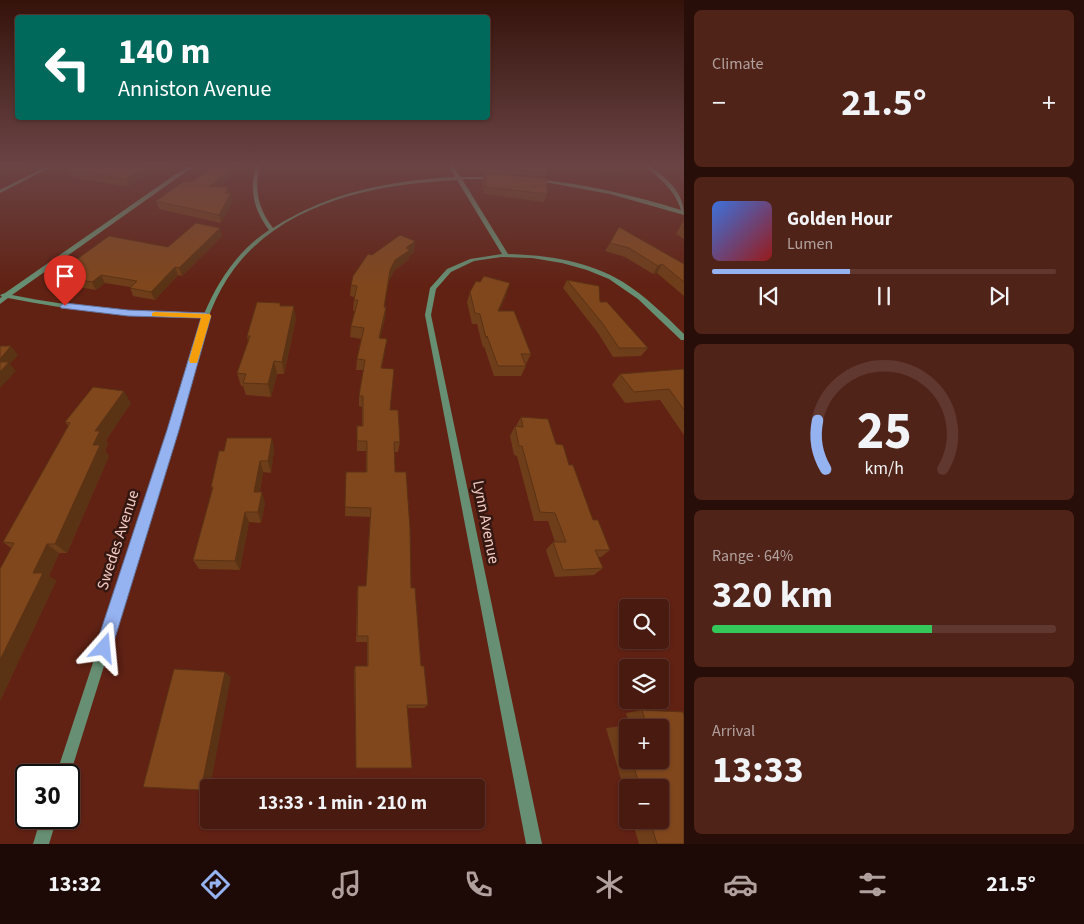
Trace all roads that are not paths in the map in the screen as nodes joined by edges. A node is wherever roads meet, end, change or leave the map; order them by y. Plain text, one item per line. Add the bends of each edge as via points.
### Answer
1 (134, 205) edge
2 (256, 205) edge
3 (319, 205) edge
4 (475, 205) edge
5 (658, 205) edge
6 (684, 213) edge
7 (272, 231) junction
8 (506, 255) junction
9 (3, 295) edge
10 (0, 302) edge
11 (207, 316) junction
12 (684, 338) edge
13 (67, 764) edge
14 (46, 829) edge
15 (41, 844) edge
16 (534, 844) edge

1 - 9 street
2 - 7 street
3 - 7 street, Swedes Avenue
4 - 8 street
5 - 6 street
7 - 11 street, Swedes Avenue via 233,266 219,287
8 - 12 street via 545,257 600,273 639,296
8 - 16 street, Lynn Avenue via 474,260 446,273 429,296 428,309
9 - 10 street
9 - 11 street via 82,308
11 - 13 street, Swedes Avenue
14 - 15 street

